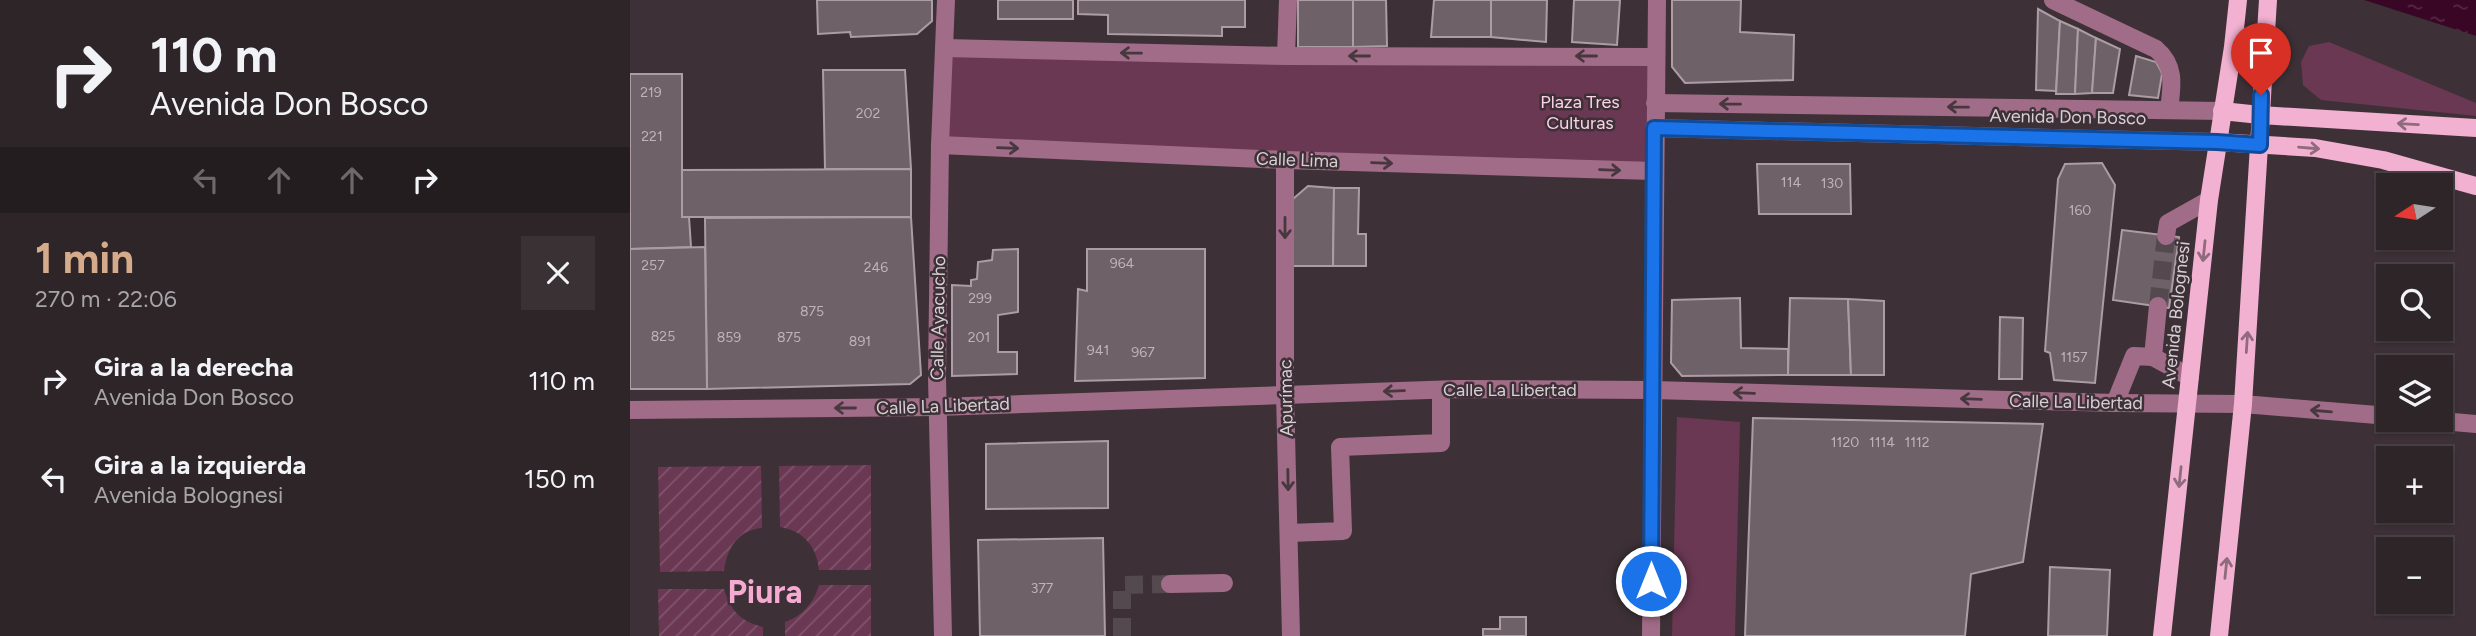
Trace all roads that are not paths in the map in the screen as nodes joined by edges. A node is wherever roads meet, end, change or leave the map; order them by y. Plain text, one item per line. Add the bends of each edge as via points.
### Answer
1 (946, 0) edge
2 (1288, 0) edge
3 (1657, 0) edge
4 (2053, 0) edge
5 (2238, 0) edge
6 (2268, 0) edge
7 (945, 48) junction
8 (1286, 56) junction
9 (1655, 57) junction
10 (1655, 103) junction
11 (2169, 110) junction
12 (2222, 111) junction
13 (2260, 115) junction
14 (1654, 128) junction
15 (2476, 128) edge
16 (2217, 142) junction
17 (940, 145) junction
18 (2260, 145) junction
19 (1285, 160) junction
20 (1654, 171) junction
21 (2476, 186) edge
22 (2209, 200) junction
23 (2166, 236) tunnel mouth
24 (2158, 306) tunnel mouth
25 (2153, 357) junction
26 (2190, 377) junction
27 (1441, 390) junction
28 (1653, 390) junction
29 (1285, 394) junction
30 (2115, 403) junction
31 (2188, 404) junction
32 (2243, 404) junction
33 (938, 407) junction
34 (630, 410) edge
35 (2376, 415) edge
36 (2453, 422) edge
37 (2476, 424) edge
38 (1289, 533) junction
39 (1224, 583) dead end
40 (1171, 584) tunnel mouth
41 (943, 636) edge
42 (1291, 636) edge
43 (1651, 636) edge
44 (2162, 636) edge
45 (2219, 636) edge

1 - 7 street, Calle Ayacucho
2 - 8 street
3 - 9 street
4 - 11 street via 2164,56 2172,75
5 - 12 main road, Avenida Bolognesi
6 - 13 main road
8 -> 7 street
7 - 17 street, Calle Ayacucho
9 -> 8 street
9 - 10 street
11 -> 10 street, Avenida Don Bosco
10 - 14 street
11 - 12 street, Avenida Don Bosco
12 - 13 main road, Avenida Don Bosco
12 - 16 main road, Avenida Bolognesi
15 -> 13 main road, Avenida Don Bosco
13 - 18 main road
14 - 16 street, Avenida Don Bosco
14 - 20 street
16 - 18 main road, Avenida Don Bosco
16 - 22 main road, Avenida Bolognesi
17 -> 19 street, Calle Lima
17 - 33 street, Calle Ayacucho
18 -> 21 main road, Avenida Don Bosco via 2315,148 2383,160
32 -> 18 main road
19 -> 20 street, Calle Lima
19 -> 29 street, Apurímac
20 - 28 street
22 - 23 street via 2168,223
22 -> 26 main road, Avenida Bolognesi
24 - 25 street
25 - 26 street
25 - 30 street via 2134,356
26 - 31 main road, Avenida Bolognesi
27 - 28 street, Calle La Libertad
27 -> 29 street, Calle La Libertad
27 - 38 street via 1441,443 1340,447 1343,531
30 -> 28 street, Calle La Libertad
28 - 43 street
29 - 33 street, Calle La Libertad
29 -> 38 street, Apurímac
30 - 31 street, Calle La Libertad
31 - 32 street, Calle La Libertad
31 -> 44 main road, Avenida Bolognesi
35 -> 32 street, Calle La Libertad
45 -> 32 main road
33 -> 34 street, Calle La Libertad
33 - 41 street, Calle Ayacucho
36 - 37 street
38 - 42 street, Apurímac
39 - 40 street

